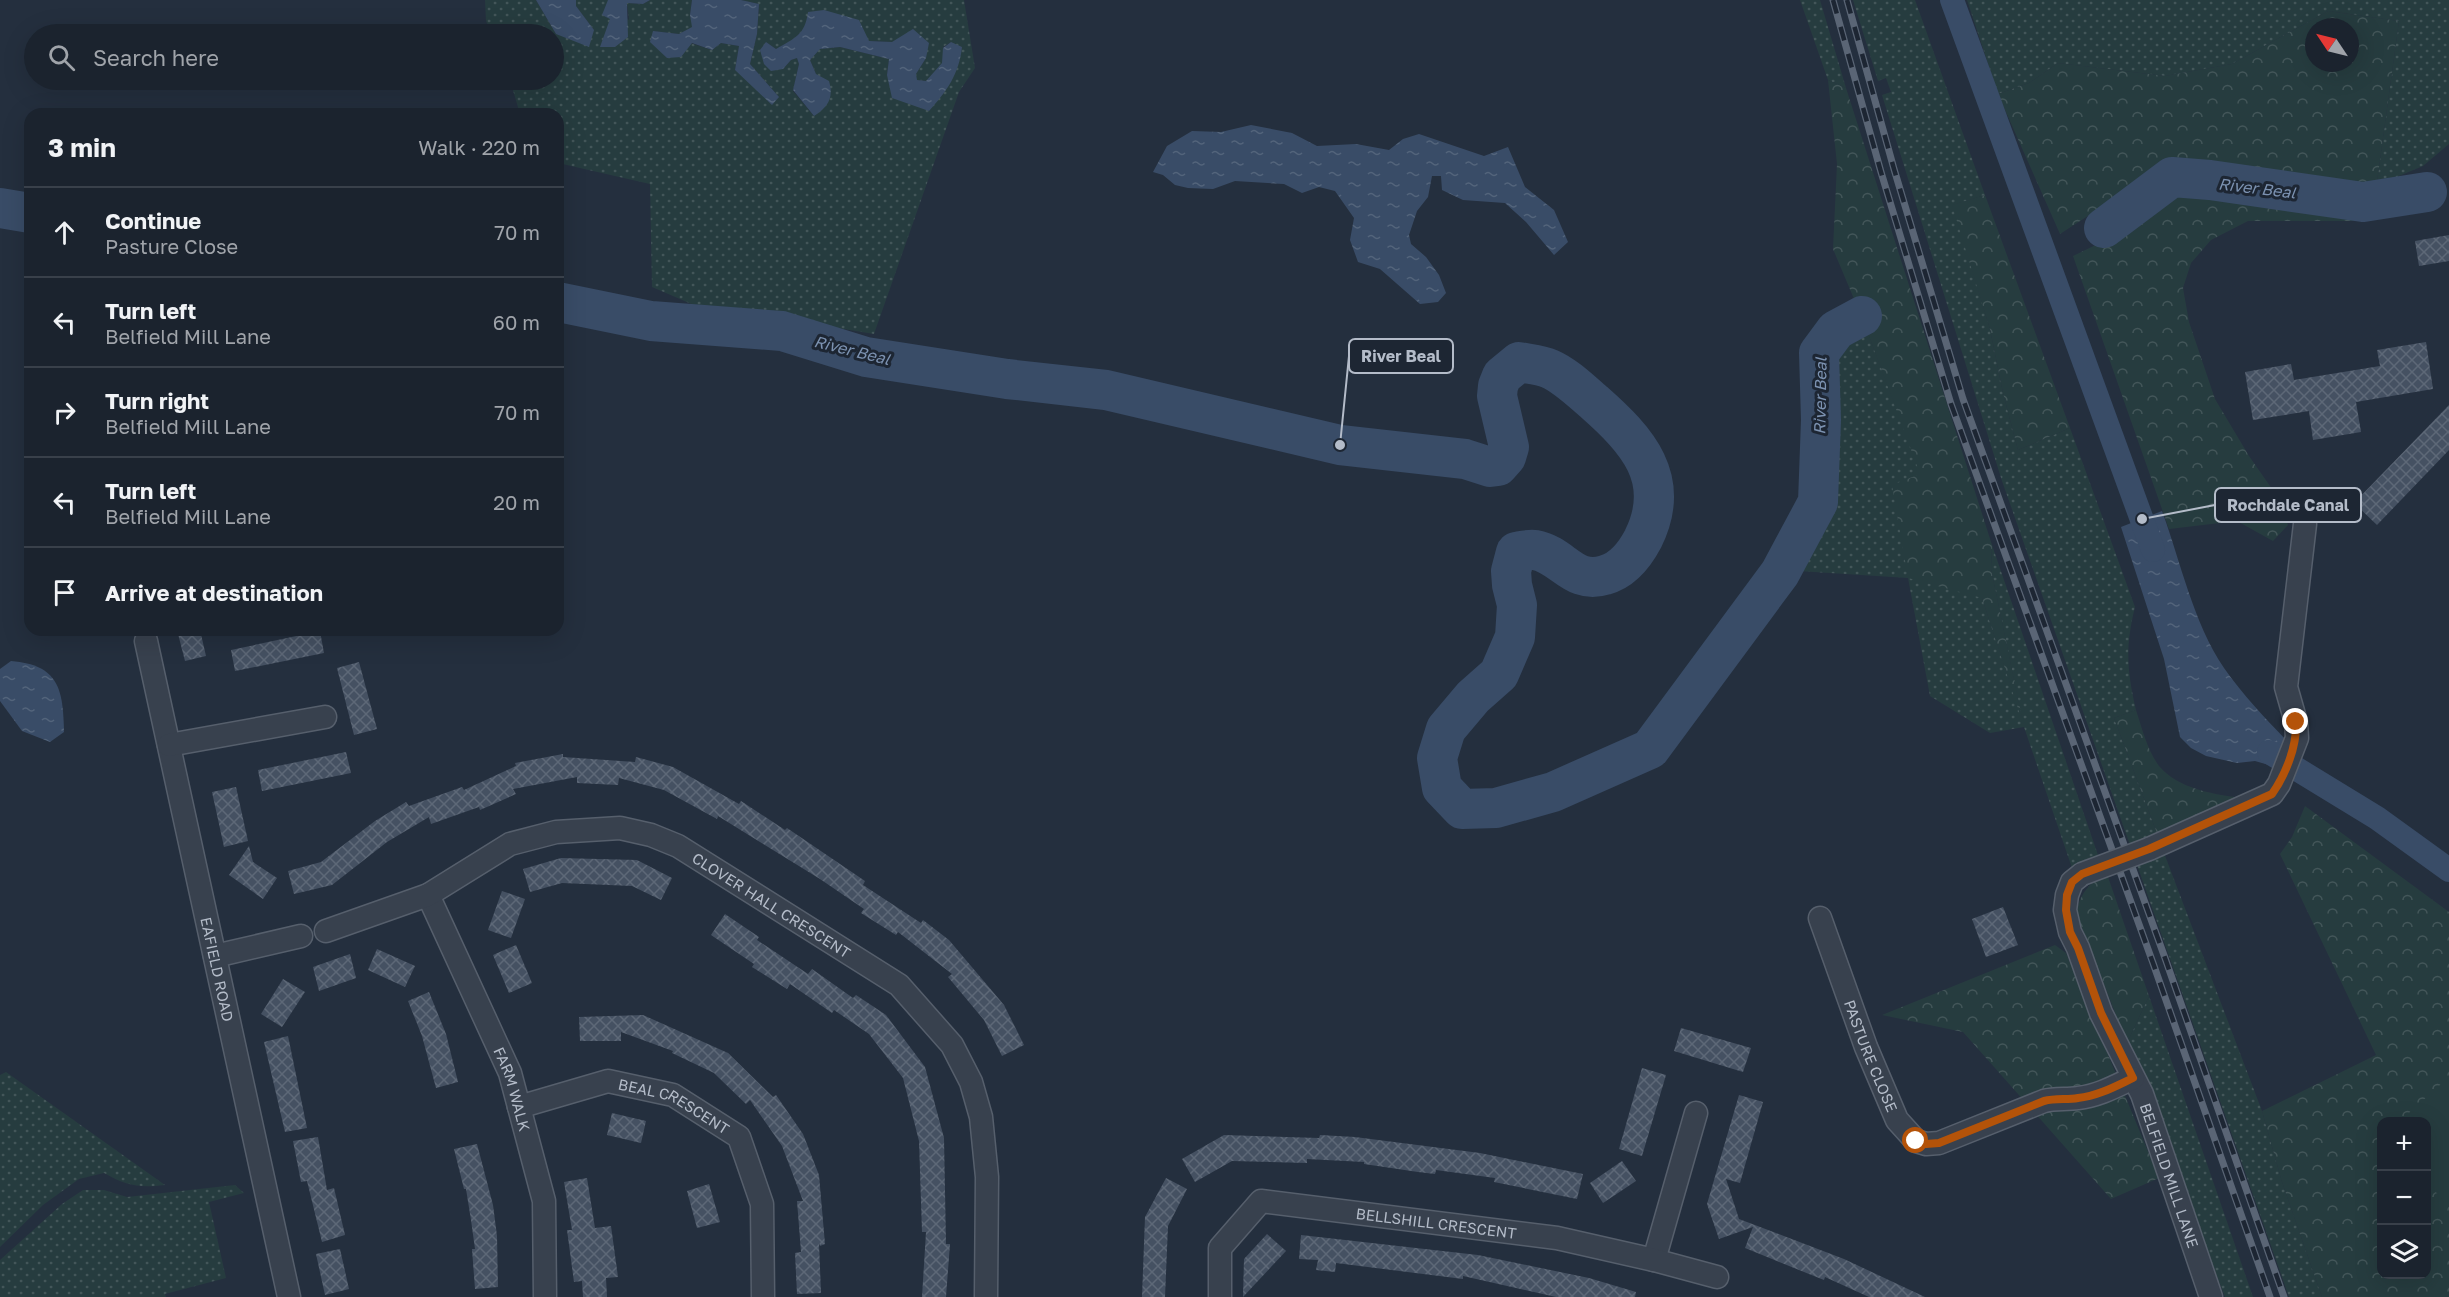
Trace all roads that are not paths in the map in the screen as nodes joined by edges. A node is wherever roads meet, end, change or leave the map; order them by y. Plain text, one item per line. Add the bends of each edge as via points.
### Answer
1 (2305, 524) dead end
2 (146, 641) dead end
3 (324, 717) dead end
4 (169, 745) junction
5 (428, 895) junction
6 (1820, 918) dead end
7 (326, 931) dead end
8 (301, 936) dead end
9 (215, 956) junction
10 (2133, 1078) junction
11 (519, 1107) junction
12 (1696, 1113) dead end
13 (1654, 1260) junction
14 (1717, 1277) dead end
15 (289, 1297) edge
16 (545, 1297) edge
17 (763, 1297) edge
18 (986, 1297) edge
19 (1220, 1297) edge
20 (2211, 1297) edge

1 - 10 street, BELFIELD MILL LANE, bridge via 2286,687 2297,738 2279,784 2272,794 2082,874 2072,882 2067,895 2070,932 2101,1013
2 - 4 street, EAFIELD ROAD
3 - 4 street
4 - 9 street, EAFIELD ROAD
5 - 7 street, CLOVER HALL CRESCENT
5 - 11 street, FARM WALK via 510,1072
5 - 18 street, CLOVER HALL CRESCENT via 510,844 556,832 620,828 678,846 899,985 952,1045 971,1082 987,1177
6 - 10 street, PASTURE CLOSE via 1897,1120 1916,1141 1939,1143 2044,1101 2096,1095
8 - 9 street
9 - 15 street, EAFIELD ROAD
10 - 20 street, BELFIELD MILL LANE via 2142,1094
11 - 16 street, FARM WALK via 544,1201
11 - 17 street, BEAL CRESCENT via 608,1081 673,1095 739,1137 762,1204
12 - 13 street
13 - 14 street, BELLSHILL CRESCENT
13 - 19 street, BELLSHILL CRESCENT via 1557,1238 1261,1201 1220,1248

